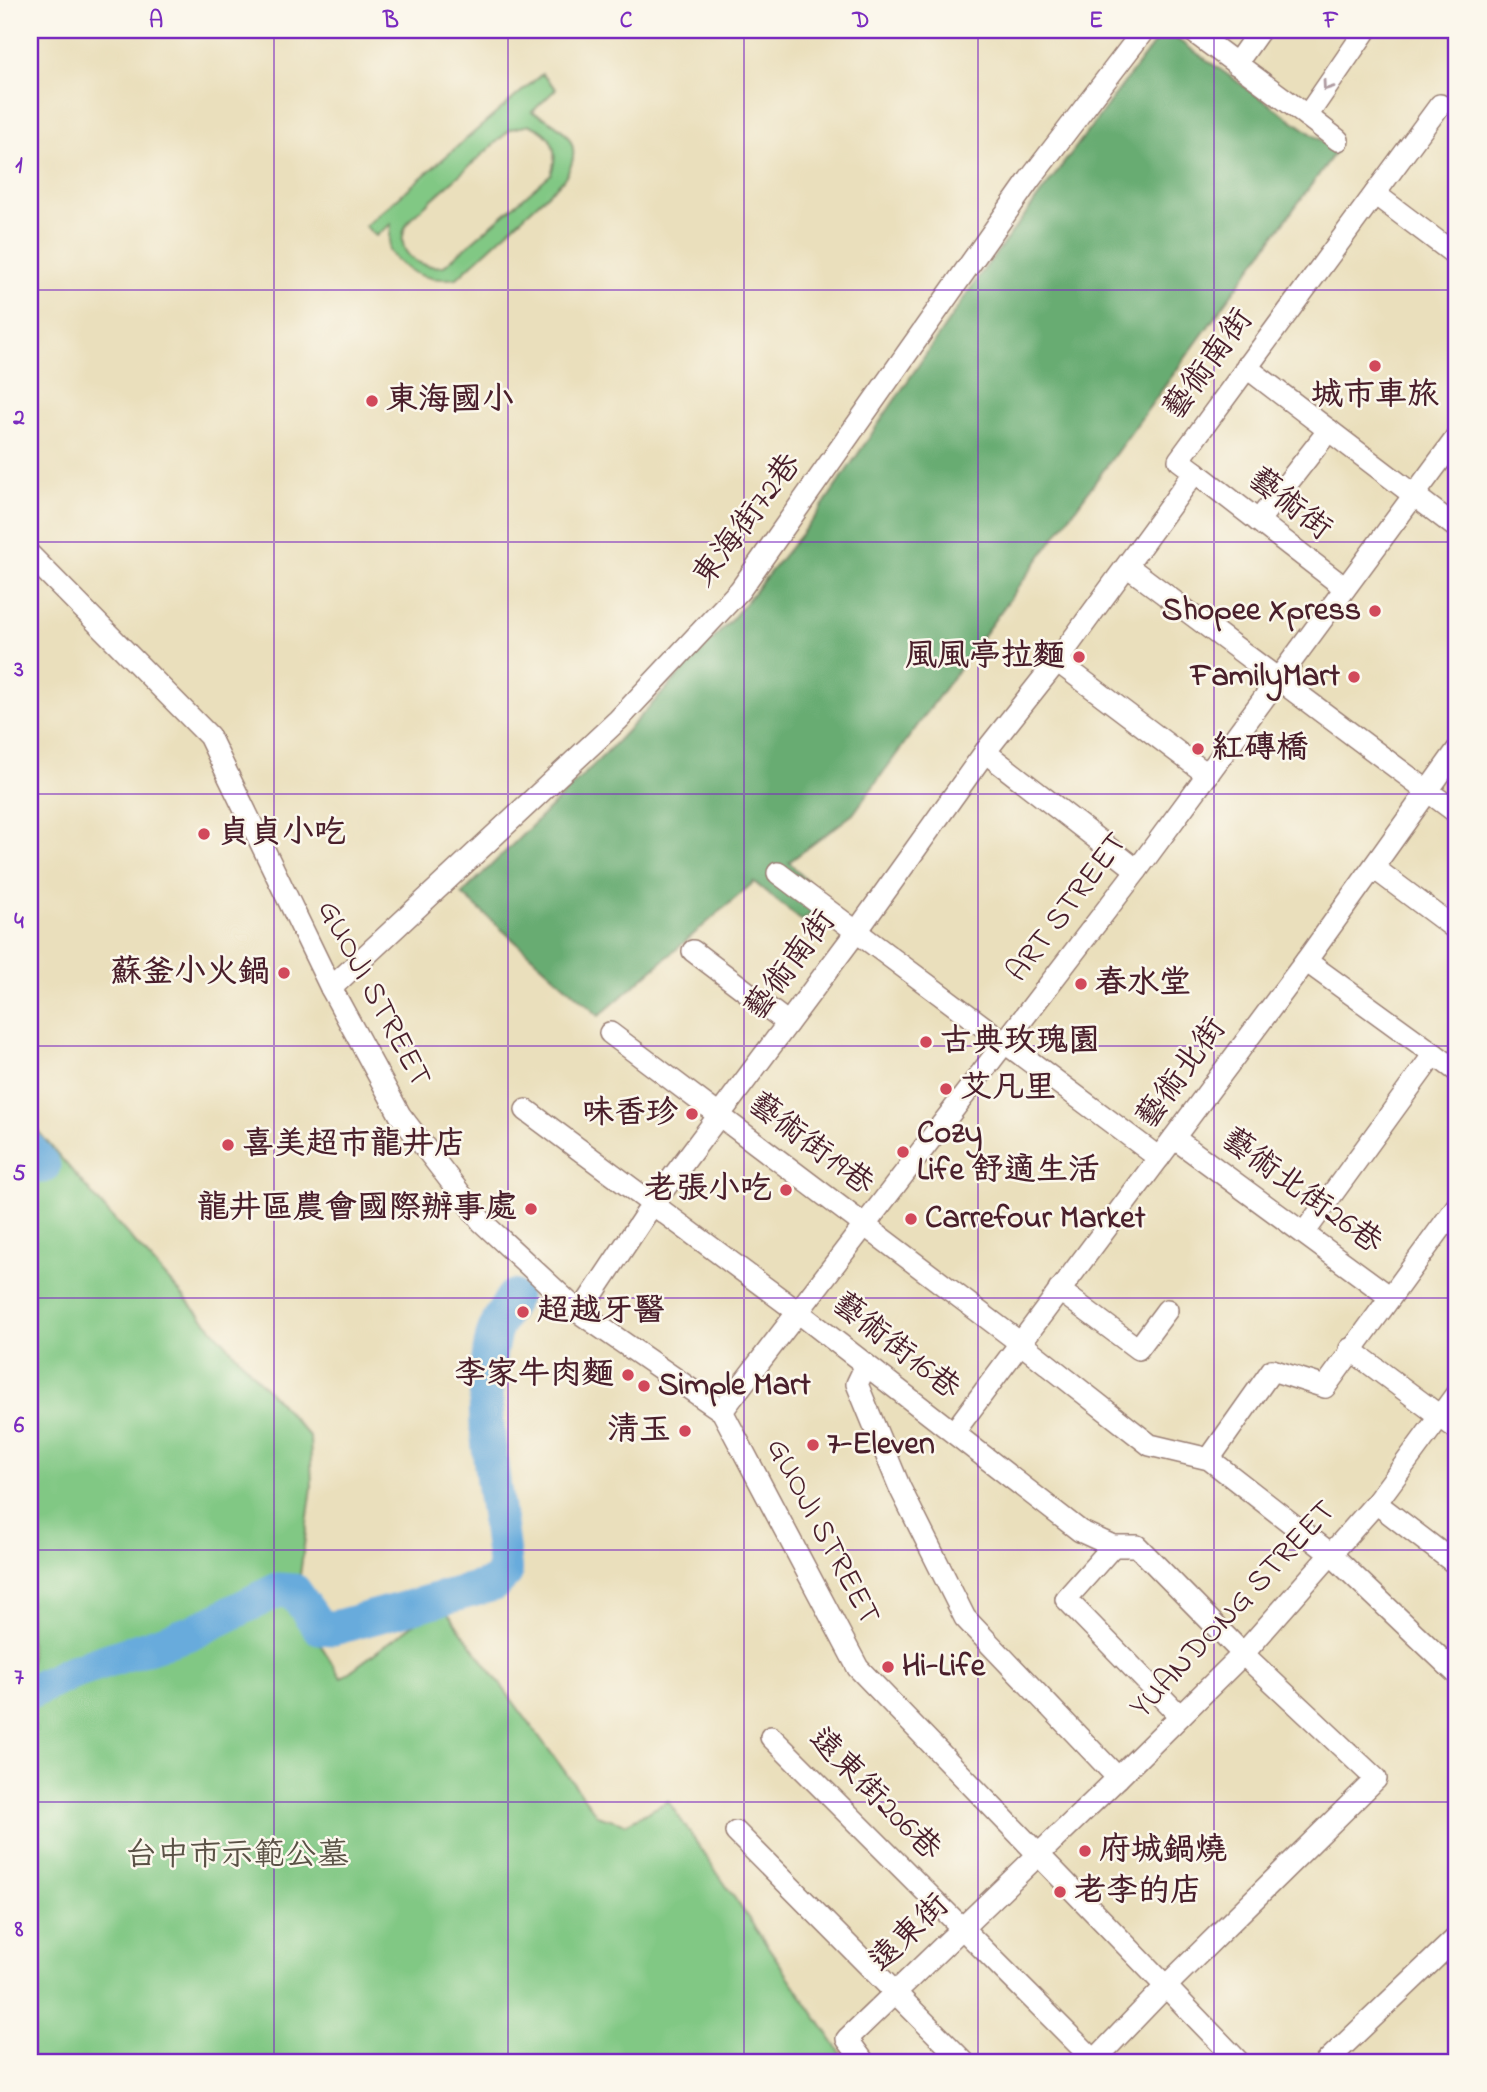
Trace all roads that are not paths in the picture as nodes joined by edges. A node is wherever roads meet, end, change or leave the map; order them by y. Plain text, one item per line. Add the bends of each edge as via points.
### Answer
1 (1144, 30) edge
2 (1191, 30) edge
3 (1260, 30) edge
4 (1366, 30) edge
5 (1237, 64) junction
6 (1440, 104) dead end
7 (1307, 116) junction
8 (1338, 140) dead end
9 (1375, 194) junction
10 (1457, 256) edge
11 (1246, 368) junction
12 (1329, 430) junction
13 (1457, 437) edge
14 (1195, 472) junction
15 (1414, 495) junction
16 (1258, 521) junction
17 (1457, 528) edge
18 (30, 555) edge
19 (1127, 566) junction
20 (1345, 588) junction
21 (1057, 661) junction
22 (1277, 681) junction
23 (1457, 750) edge
24 (985, 752) junction
25 (1208, 775) junction
26 (1427, 791) junction
27 (1457, 813) edge
28 (1374, 868) junction
29 (1137, 870) junction
30 (778, 873) dead end
31 (1457, 930) edge
32 (858, 931) junction
33 (693, 951) dead end
34 (1306, 961) junction
35 (331, 988) junction
36 (788, 1023) junction
37 (610, 1033) dead end
38 (1004, 1043) junction
39 (1434, 1054) junction
40 (1457, 1071) edge
41 (526, 1110) dead end
42 (718, 1115) junction
43 (1174, 1138) junction
44 (1158, 1158) junction
45 (652, 1205) junction
46 (1457, 1206) edge
47 (865, 1225) junction
48 (1304, 1233) junction
49 (1059, 1290) junction
50 (1390, 1297) junction
51 (1167, 1310) dead end
52 (580, 1312) junction
53 (798, 1312) junction
54 (1019, 1342) junction
55 (1350, 1349) junction
56 (866, 1365) junction
57 (1457, 1393) edge
58 (722, 1411) junction
59 (1449, 1423) edge
60 (954, 1433) junction
61 (1209, 1459) junction
62 (1376, 1503) junction
63 (1113, 1546) junction
64 (1332, 1555) junction
65 (1457, 1565) edge
66 (1243, 1654) junction
67 (1457, 1674) edge
68 (1180, 1716) junction
69 (771, 1737) dead end
70 (1118, 1778) junction
71 (736, 1832) dead end
72 (1038, 1854) junction
73 (963, 1927) junction
74 (1457, 1937) edge
75 (1166, 1986) junction
76 (894, 1993) junction
77 (864, 2062) edge
78 (964, 2062) edge
79 (1094, 2062) edge
80 (1239, 2062) edge
81 (1326, 2062) edge

1 - 35 street, 東海街72巷 via 1030,180 740,590 618,720
2 - 5 street
3 - 5 street
4 -> 7 street
5 - 7 street
6 - 9 street, 藝術南街
7 - 8 street
9 - 10 street
9 - 11 street, 藝術南街
11 - 12 street
11 - 14 street, 藝術南街 via 1179,460
12 - 15 street
12 - 16 street
13 - 15 street, ART STREET
14 - 16 street, 藝術街
14 - 19 street, 藝術南街
15 - 17 street
15 - 20 street, ART STREET
16 - 20 street, 藝術街
18 - 35 street, GUOJI STREET via 209,736
19 - 21 street, 藝術南街
19 - 22 street
20 - 22 street, ART STREET
21 - 24 street, 藝術南街
21 - 25 street
22 - 25 street, ART STREET
22 - 26 street
23 - 26 street, 藝術北街
24 - 29 street
24 - 32 street, 藝術南街
25 - 29 street, ART STREET
26 - 27 street
26 - 28 street, 藝術北街
28 - 31 street
28 - 34 street, 藝術北街
29 - 38 street, ART STREET
30 - 32 street
32 - 36 street, 藝術南街
32 - 38 street
33 - 36 street
34 - 39 street
34 - 43 street, 藝術北街
35 - 52 street, GUOJI STREET via 401,1115 482,1222
36 - 42 street, 藝術南街
37 - 42 street, 藝術街19巷
38 - 44 street
38 - 47 street, ART STREET
39 - 40 street
39 - 48 street
41 - 45 street, 藝術街16巷
42 - 45 street, 藝術南街
42 - 47 street, 藝術街19巷
43 - 44 street, 藝術北街
43 - 48 street, 藝術北街26巷
44 - 49 street, 藝術北街
45 - 52 street, 藝術南街
45 - 53 street, 藝術街16巷
46 - 50 street
47 - 53 street, ART STREET
47 - 54 street, 藝術街19巷
48 - 50 street, 藝術北街26巷
49 - 51 street via 1138,1349
49 - 54 street, 藝術北街
50 - 55 street
52 - 58 street, GUOJI STREET
53 - 56 street, 藝術街16巷
53 - 58 street, ART STREET
54 - 60 street, 藝術北街
54 - 61 street, 藝術街19巷 via 1150,1445
55 - 59 street
55 - 61 street via 1325,1387 1272,1370
56 - 60 street, 藝術街16巷
56 - 70 street via 857,1384 900,1488 965,1618
57 - 59 street, YUANDONG STREET
58 - 72 street, GUOJI STREET via 858,1668
59 - 62 street, YUANDONG STREET
60 - 63 street, 藝術街16巷 via 1080,1531
61 - 64 street
62 - 64 street, YUANDONG STREET
62 - 65 street
63 - 66 street via 1137,1546
63 - 68 street via 1066,1599
64 - 66 street, YUANDONG STREET
64 - 67 street
66 - 68 street, YUANDONG STREET
66 - 75 street via 1376,1779
68 - 70 street, YUANDONG STREET
69 - 73 street, 遠東街206巷
70 - 72 street, YUANDONG STREET
71 - 76 street
72 - 73 street, 遠東街
72 - 75 street, GUOJI STREET
73 - 76 street, 遠東街
73 - 79 street, 遠東街206巷
74 - 81 street
75 - 79 street
75 - 80 street, GUOJI STREET
76 - 77 street, 遠東街 via 847,2039
76 - 78 street

